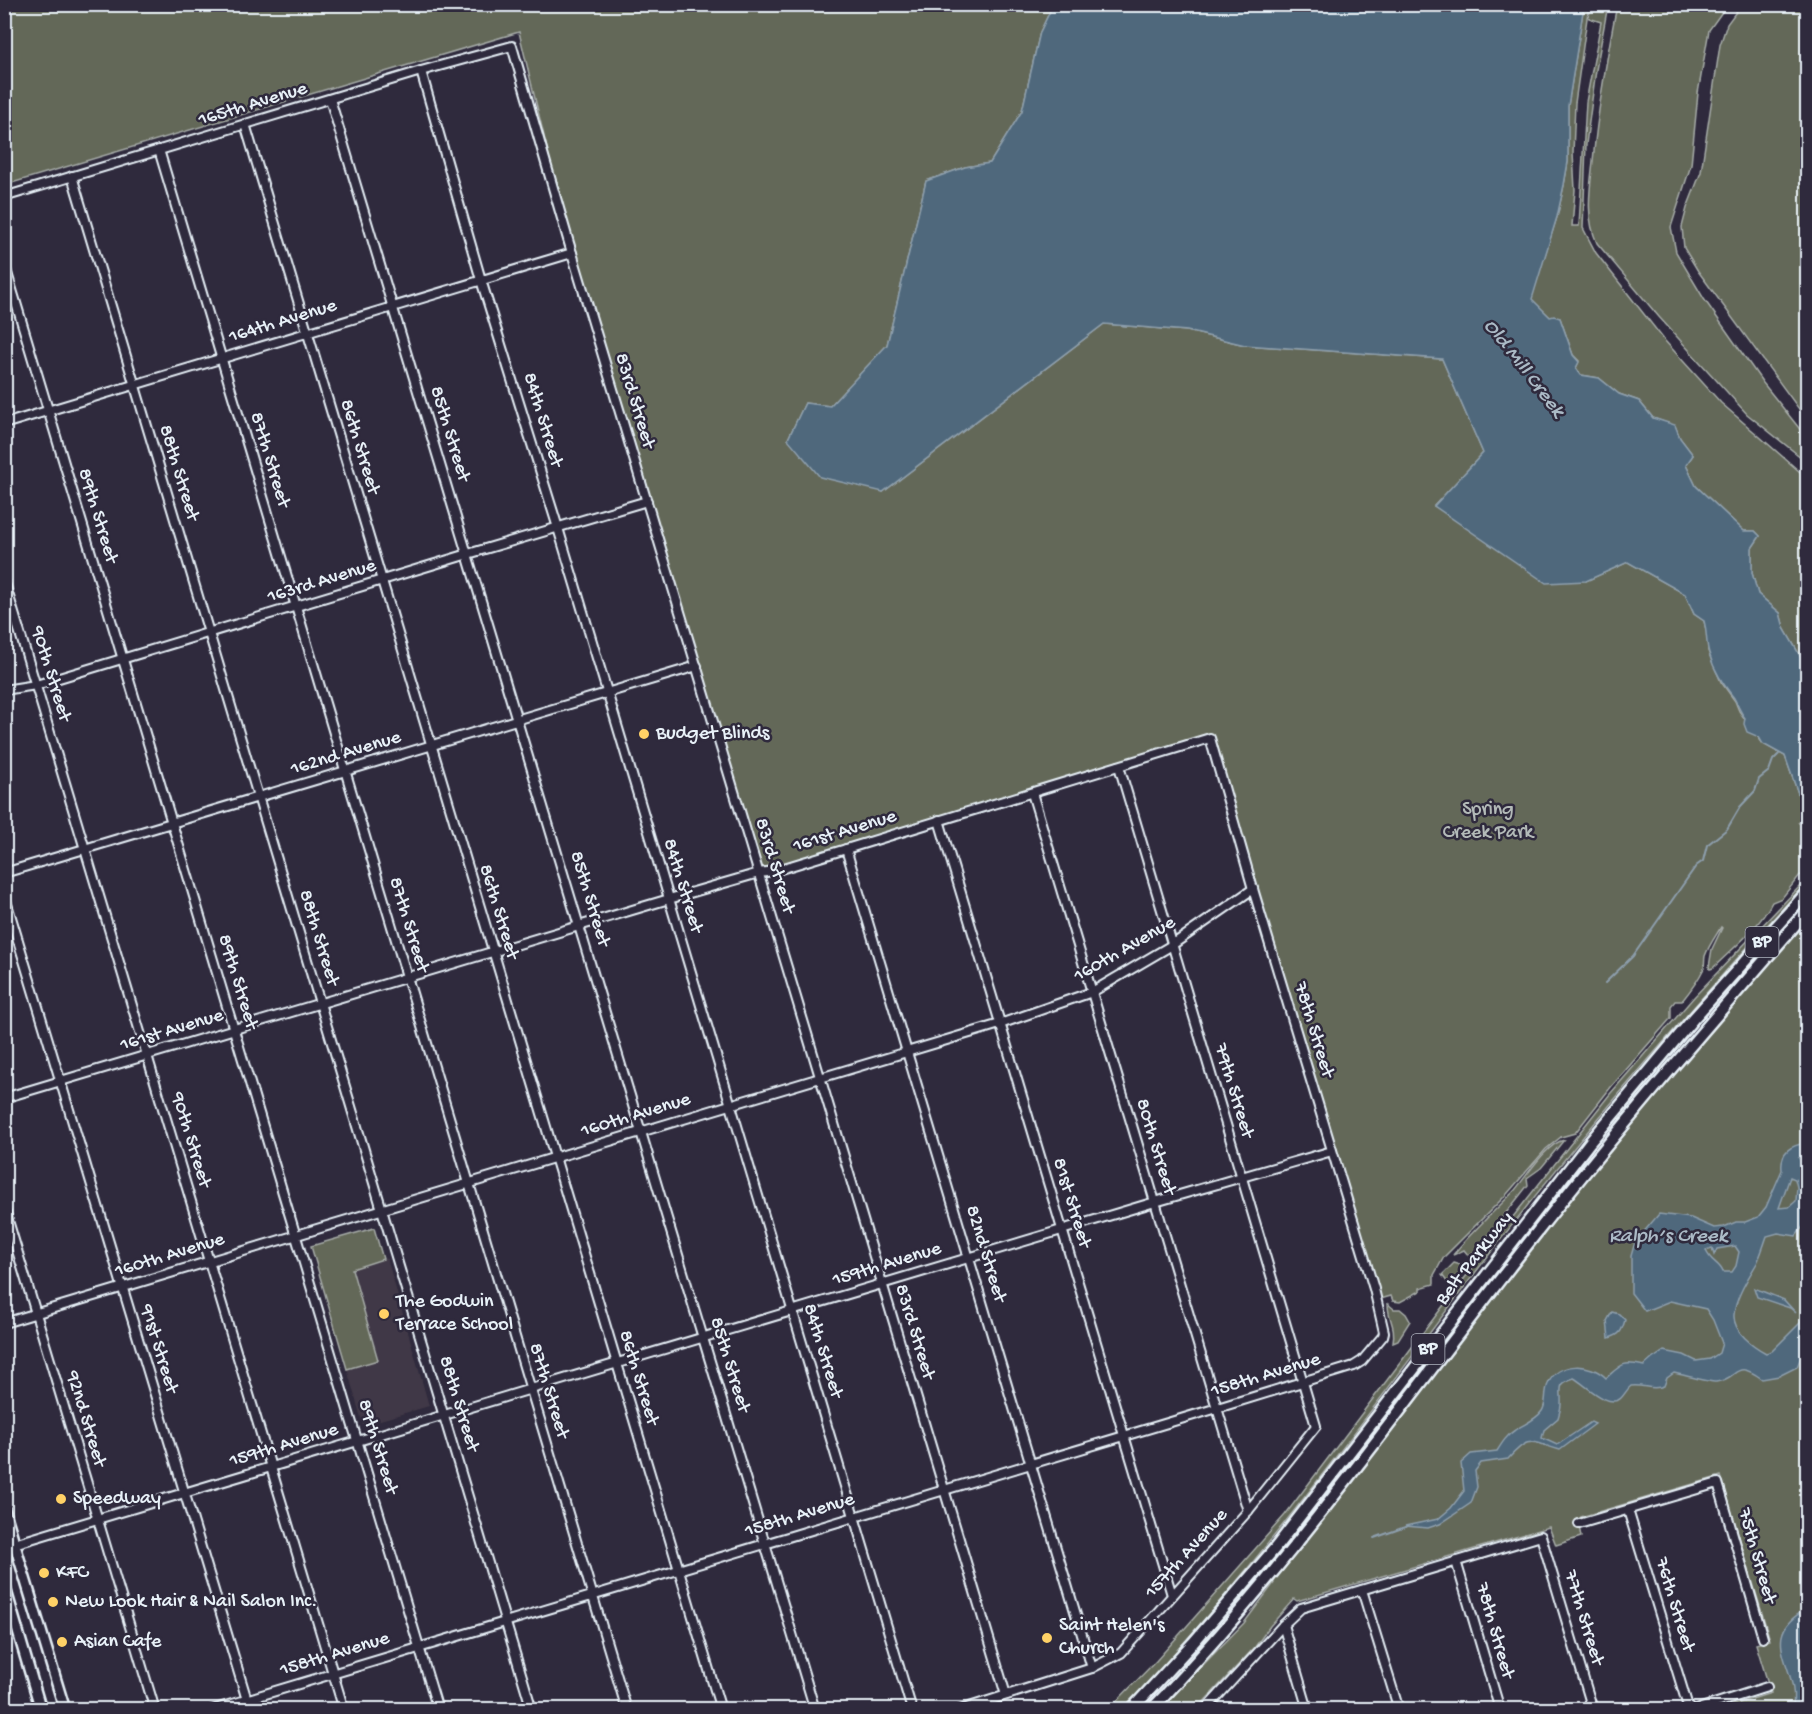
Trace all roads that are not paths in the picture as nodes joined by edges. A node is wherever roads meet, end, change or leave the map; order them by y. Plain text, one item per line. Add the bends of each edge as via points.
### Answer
1 (512, 46) joint
2 (421, 71) junction
3 (330, 99) junction
4 (245, 124) junction
5 (159, 150) junction
6 (72, 177) junction
7 (4, 197) edge
8 (572, 253) junction
9 (4, 263) edge
10 (481, 280) junction
11 (394, 306) junction
12 (307, 332) junction
13 (221, 358) junction
14 (135, 384) junction
15 (48, 410) junction
16 (4, 423) edge
17 (647, 501) junction
18 (558, 528) junction
19 (468, 554) junction
20 (4, 580) edge
21 (382, 581) junction
22 (296, 607) junction
23 (209, 633) junction
24 (123, 659) junction
25 (697, 666) junction
26 (36, 685) junction
27 (4, 690) edge
28 (607, 693) junction
29 (518, 720) junction
30 (1210, 738) joint
31 (431, 745) junction
32 (1119, 766) junction
33 (345, 771) junction
34 (1032, 793) junction
35 (258, 797) junction
36 (939, 820) junction
37 (172, 823) junction
38 (85, 849) junction
39 (846, 849) junction
40 (4, 873) edge
41 (759, 873) junction
42 (1253, 889) junction
43 (1808, 891) edge
44 (4, 894) edge
45 (669, 899) junction
46 (1808, 910) edge
47 (579, 926) junction
48 (1172, 945) junction
49 (493, 951) junction
50 (407, 978) junction
51 (1092, 992) junction
52 (320, 1003) junction
53 (1000, 1024) junction
54 (234, 1029) junction
55 (907, 1052) junction
56 (147, 1055) junction
57 (821, 1078) junction
58 (61, 1081) junction
59 (4, 1098) edge
60 (731, 1105) junction
61 (641, 1132) junction
62 (1332, 1151) junction
63 (555, 1158) junction
64 (1242, 1178) junction
65 (468, 1183) junction
66 (1155, 1202) junction
67 (4, 1207) edge
68 (382, 1209) junction
69 (1062, 1230) junction
70 (296, 1235) junction
71 (969, 1258) junction
72 (209, 1261) junction
73 (882, 1284) junction
74 (123, 1287) junction
75 (793, 1311) junction
76 (36, 1313) junction
77 (4, 1323) edge
78 (1384, 1332) joint
79 (703, 1338) junction
80 (616, 1363) junction
81 (1302, 1382) junction
82 (530, 1389) junction
83 (1217, 1408) junction
84 (444, 1415) junction
85 (1316, 1426) joint
86 (1124, 1436) junction
87 (358, 1441) junction
88 (1030, 1464) junction
89 (271, 1467) junction
90 (945, 1490) junction
91 (185, 1493) junction
92 (4, 1509) edge
93 (1628, 1510) junction
94 (1248, 1511) junction
95 (854, 1517) junction
96 (98, 1519) junction
97 (1579, 1524) dead end
98 (15, 1544) junction
99 (765, 1544) junction
100 (4, 1546) edge
101 (1456, 1562) junction
102 (678, 1570) junction
103 (4, 1584) edge
104 (1362, 1590) junction
105 (592, 1595) junction
106 (1172, 1595) junction
107 (506, 1621) junction
108 (1283, 1624) junction
109 (1763, 1638) dead end
110 (419, 1647) junction
111 (1092, 1668) junction
112 (333, 1673) junction
113 (1767, 1687) dead end
114 (1006, 1695) junction
115 (247, 1699) junction
116 (41, 1710) edge
117 (65, 1710) edge
118 (155, 1710) edge
119 (212, 1710) edge
120 (250, 1710) edge
121 (344, 1710) edge
122 (438, 1710) edge
123 (532, 1710) edge
124 (627, 1710) edge
125 (721, 1710) edge
126 (815, 1710) edge
127 (912, 1710) edge
128 (960, 1710) edge
129 (1131, 1710) edge
130 (1151, 1710) edge
131 (1205, 1710) edge
132 (1308, 1710) edge
133 (1399, 1710) edge
134 (1500, 1710) edge
135 (1593, 1710) edge
136 (1689, 1710) edge
137 (1695, 1710) edge

1 - 2 street, 165th Avenue
1 - 8 street, 83rd Street
2 - 3 street, 165th Avenue
2 - 10 street, 84th Street
3 - 4 street, 165th Avenue
3 - 11 street, 85th Street
4 - 5 street, 165th Avenue
4 - 12 street, 86th Street
5 - 6 street, 165th Avenue
5 - 13 street, 87th Street
6 - 7 street, 165th Avenue
6 - 14 street, 88th Street
8 - 10 street, 164th Avenue
8 - 17 street, 83rd Street
9 - 15 street, 89th Street
10 - 11 street, 164th Avenue
10 - 18 street, 84th Street
11 - 12 street, 164th Avenue
11 - 19 street, 85th Street
12 - 13 street, 164th Avenue
12 - 21 street, 86th Street
13 - 14 street, 164th Avenue
13 - 22 street, 87th Street
14 - 15 street, 164th Avenue
14 - 23 street, 88th Street
15 - 16 street, 164th Avenue
15 - 24 street, 89th Street
17 - 18 street, 163rd Avenue
17 - 25 street, 83rd Street
18 - 19 street, 163rd Avenue
18 - 28 street, 84th Street
19 - 21 street, 163rd Avenue
19 - 29 street, 85th Street
20 - 26 street, 90th Street
21 - 22 street, 163rd Avenue
21 - 31 street, 86th Street
22 - 23 street, 163rd Avenue
22 - 33 street, 87th Street
23 - 24 street, 163rd Avenue
23 - 35 street, 88th Street
24 - 26 street, 163rd Avenue
24 - 37 street, 89th Street
25 - 28 street, 162nd Avenue
25 - 41 street, 83rd Street
26 - 27 street, 163rd Avenue
26 - 38 street, 90th Street
28 - 29 street, 162nd Avenue
28 - 45 street, 84th Street
29 - 31 street, 162nd Avenue
29 - 47 street, 85th Street
30 - 32 street, 161st Avenue
30 - 42 street, 78th Street
31 - 33 street, 162nd Avenue
31 - 49 street, 86th Street
32 - 34 street, 161st Avenue
32 - 48 street, 79th Street
33 - 35 street, 162nd Avenue
33 - 50 street, 87th Street
34 - 36 street, 161st Avenue
34 - 51 street, 80th Street
35 - 37 street, 162nd Avenue
35 - 52 street, 88th Street
36 - 39 street, 161st Avenue
36 - 53 street, 81st Street
37 - 38 street, 162nd Avenue
37 - 54 street, 89th Street
38 - 40 street, 162nd Avenue
38 - 56 street, 90th Street
39 - 41 street, 161st Avenue
39 - 55 street, 82nd Street
41 - 45 street, 161st Avenue
41 - 57 street, 83rd Street
42 - 48 street, 160th Avenue
42 - 62 street, 78th Street
43 - 129 highway, Belt Parkway / BP via 1590,1142 1269,1556
44 - 58 street, 91st Street
45 - 47 street, 161st Avenue
45 - 60 street, 84th Street
46 - 130 highway, Belt Parkway / BP via 1571,1190 1289,1555
47 - 49 street, 161st Avenue
47 - 61 street, 85th Street
48 - 51 street, 160th Avenue
48 - 64 street, 79th Street
49 - 50 street, 161st Avenue
49 - 63 street, 86th Street
50 - 52 street, 161st Avenue
50 - 65 street, 87th Street
51 - 53 street, 160th Avenue
51 - 66 street, 80th Street
52 - 54 street, 161st Avenue
52 - 68 street, 88th Street
53 - 55 street, 160th Avenue
53 - 69 street, 81st Street
54 - 56 street, 161st Avenue
54 - 70 street, 89th Street
55 - 57 street, 160th Avenue
55 - 71 street, 82nd Street
56 - 58 street, 161st Avenue
56 - 72 street, 90th Street
57 - 60 street, 160th Avenue
57 - 73 street, 83rd Street
58 - 59 street, 161st Avenue
58 - 74 street, 91st Street
60 - 61 street, 160th Avenue
60 - 75 street, 84th Street
61 - 63 street, 160th Avenue
61 - 79 street, 85th Street
62 - 64 street, 159th Avenue
62 - 78 street, 78th Street
63 - 65 street, 160th Avenue
63 - 80 street, 86th Street
64 - 66 street, 159th Avenue
64 - 81 street, 79th Street
65 - 68 street, 160th Avenue
65 - 82 street, 87th Street
66 - 69 street, 159th Avenue
66 - 83 street, 80th Street
67 - 76 street, 92nd Street
68 - 70 street, 160th Avenue
68 - 84 street, 88th Street
69 - 71 street, 159th Avenue
69 - 86 street, 81st Street
70 - 72 street, 160th Avenue
70 - 87 street, 89th Street
71 - 73 street, 159th Avenue
71 - 88 street, 82nd Street
72 - 74 street, 160th Avenue
72 - 89 street, 90th Street
73 - 75 street, 159th Avenue
73 - 90 street, 83rd Street
74 - 76 street, 160th Avenue
74 - 91 street, 91st Street
75 - 79 street, 159th Avenue
75 - 95 street, 84th Street
76 - 77 street, 160th Avenue
76 - 96 street, 92nd Street
78 - 81 street, 158th Avenue via 1354,1366
79 - 80 street, 159th Avenue
79 - 99 street, 85th Street
80 - 82 street, 159th Avenue
80 - 102 street, 86th Street
81 - 83 street, 158th Avenue
81 - 85 street, 79th Street
82 - 84 street, 159th Avenue
82 - 105 street, 87th Street
83 - 86 street, 158th Avenue
83 - 94 street, 80th Street
84 - 87 street, 159th Avenue
84 - 107 street, 88th Street
85 - 94 street, 157th Avenue
86 - 88 street, 158th Avenue
86 - 106 street, 81st Street
87 - 89 street, 159th Avenue
87 - 110 street, 89th Street
88 - 90 street, 158th Avenue
88 - 111 street, 82nd Street
89 - 91 street, 159th Avenue
89 - 112 street, 90th Street
90 - 95 street, 158th Avenue
90 - 114 street, 83rd Street
91 - 96 street, 159th Avenue
91 - 115 street, 91st Street
92 - 98 main road
93 - 97 street
93 - 109 street, 75th Street via 1718,1483
93 - 136 street, 76th Street
94 - 106 street, 157th Avenue
95 - 99 street, 158th Avenue
95 - 127 street, 84th Street
96 - 98 street, 159th Avenue
96 - 118 street, 92nd Street
98 - 100 street, 159th Avenue
98 - 117 main road
99 - 102 street, 158th Avenue
99 - 126 street, 85th Street
101 - 104 street
101 - 134 street, 78th Street
101 - 135 street, 77th Street via 1541,1536
102 - 105 street, 158th Avenue
102 - 125 street, 86th Street
103 - 116 main road
104 - 108 street via 1301,1608
104 - 133 street
105 - 107 street, 158th Avenue
105 - 124 street, 87th Street
106 - 111 street, 157th Avenue via 1121,1653
107 - 110 street, 158th Avenue
107 - 123 street, 88th Street
108 - 131 street
108 - 132 street
110 - 112 street, 158th Avenue
110 - 122 street, 89th Street
111 - 114 street, 157th Avenue
112 - 115 street, 158th Avenue
112 - 121 street, 90th Street
113 - 137 street
114 - 128 street, 157th Avenue
115 - 119 street, 158th Avenue
115 - 120 street, 91st Street

